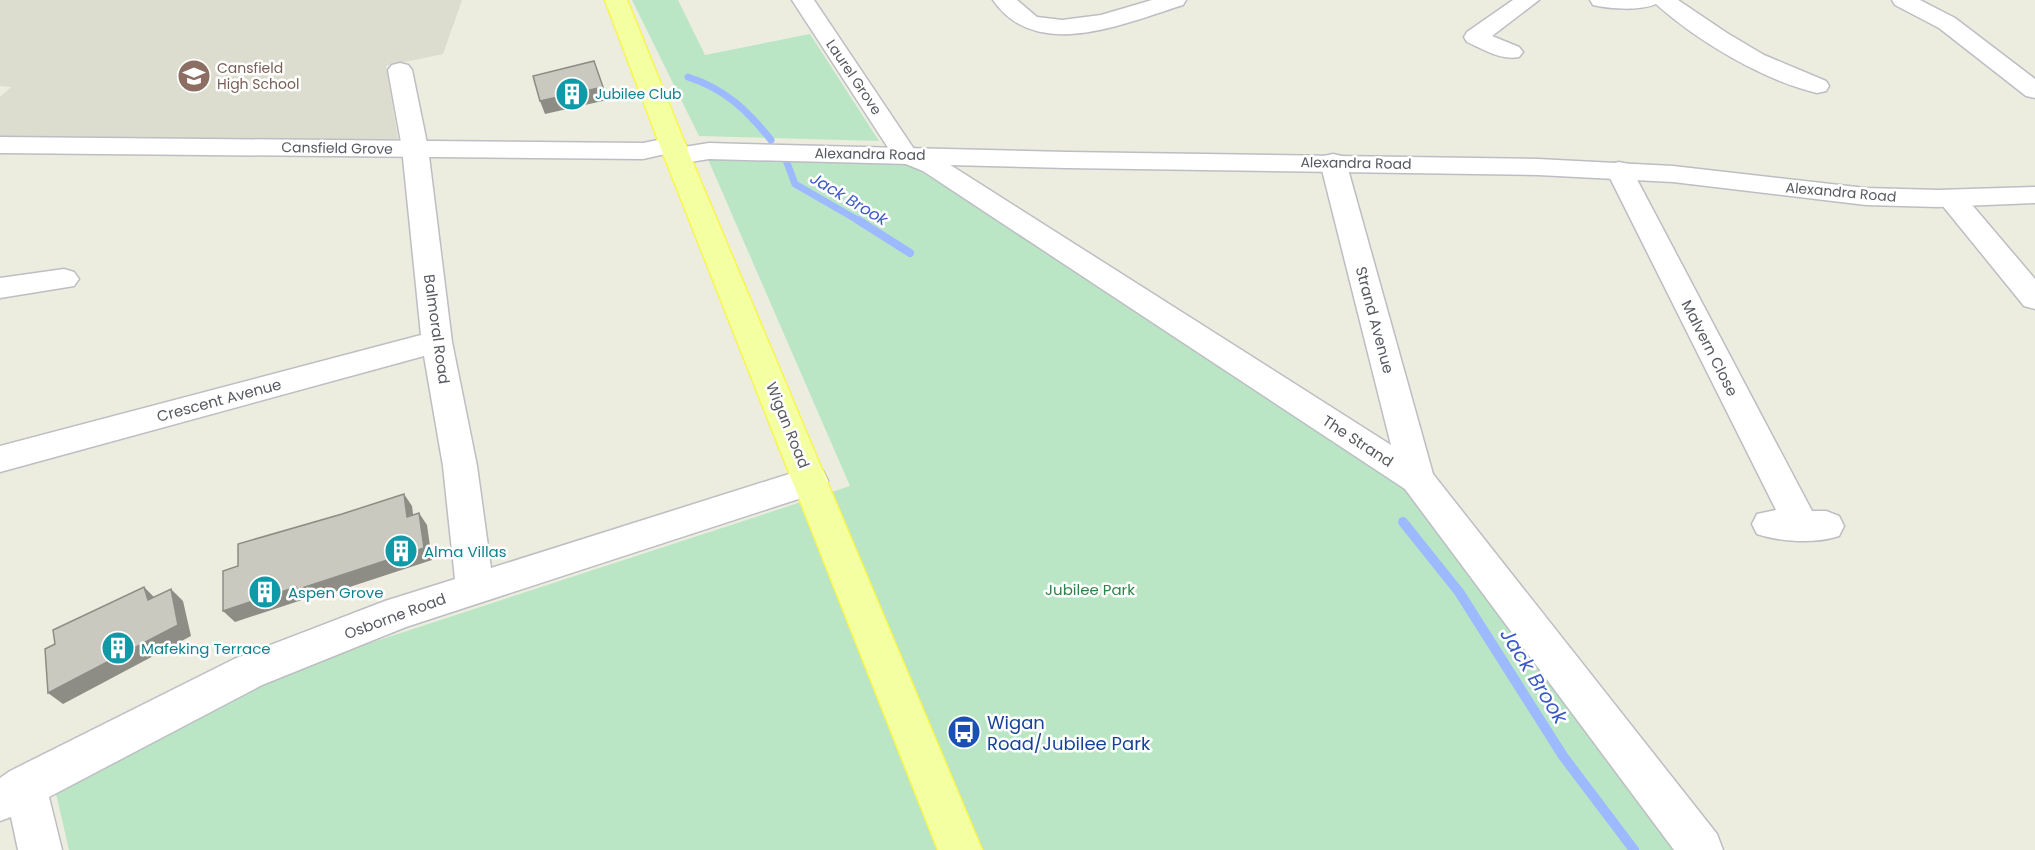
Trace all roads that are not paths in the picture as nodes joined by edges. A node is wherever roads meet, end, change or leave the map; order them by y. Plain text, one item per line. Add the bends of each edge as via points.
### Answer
1 (615, 0) edge
2 (803, 0) edge
3 (1004, 0) edge
4 (1175, 0) edge
5 (1528, 0) edge
6 (1601, 0) edge
7 (1647, 0) edge
8 (1664, 0) edge
9 (1903, 0) edge
10 (1511, 52) dead end
11 (400, 70) dead end
12 (1817, 86) dead end
13 (2035, 92) edge
14 (0, 145) edge
15 (415, 148) junction
16 (675, 151) junction
17 (905, 154) junction
18 (1333, 162) junction
19 (1618, 170) junction
20 (2035, 195) edge
21 (1952, 199) junction
22 (64, 279) dead end
23 (0, 288) edge
24 (2035, 299) edge
25 (437, 342) junction
26 (0, 459) edge
27 (1417, 479) junction
28 (811, 482) junction
29 (1799, 525) dead end
30 (475, 588) junction
31 (12, 792) edge
32 (39, 850) edge
33 (960, 850) edge
34 (1701, 850) edge

1 - 16 main road, Wigan Road
2 - 17 street, Laurel Grove
3 - 4 street via 1026,21 1067,28
5 - 10 street via 1475,38
6 - 7 street
8 - 12 street via 1741,54
9 - 13 street via 1947,23
11 - 15 street, Balmoral Road
14 - 15 street, Cansfield Grove
15 - 16 street, Cansfield Grove
15 - 25 street, Balmoral Road
16 - 17 street, Alexandra Road
16 - 28 main road, Wigan Road
17 - 18 street, Alexandra Road
17 - 27 street, The Strand via 951,177
18 - 19 street, Alexandra Road
18 - 27 street, Strand Avenue
19 - 21 street, Alexandra Road via 1845,195
19 - 29 street, Malvern Close
20 - 21 street, Alexandra Road
21 - 24 street
22 - 23 street
25 - 26 street, Crescent Avenue
25 - 30 street, Balmoral Road via 460,466
27 - 34 street, The Strand
28 - 30 street, Osborne Road
28 - 33 main road, Wigan Road
30 - 31 street, Osborne Road via 398,613 248,672
31 - 32 street

